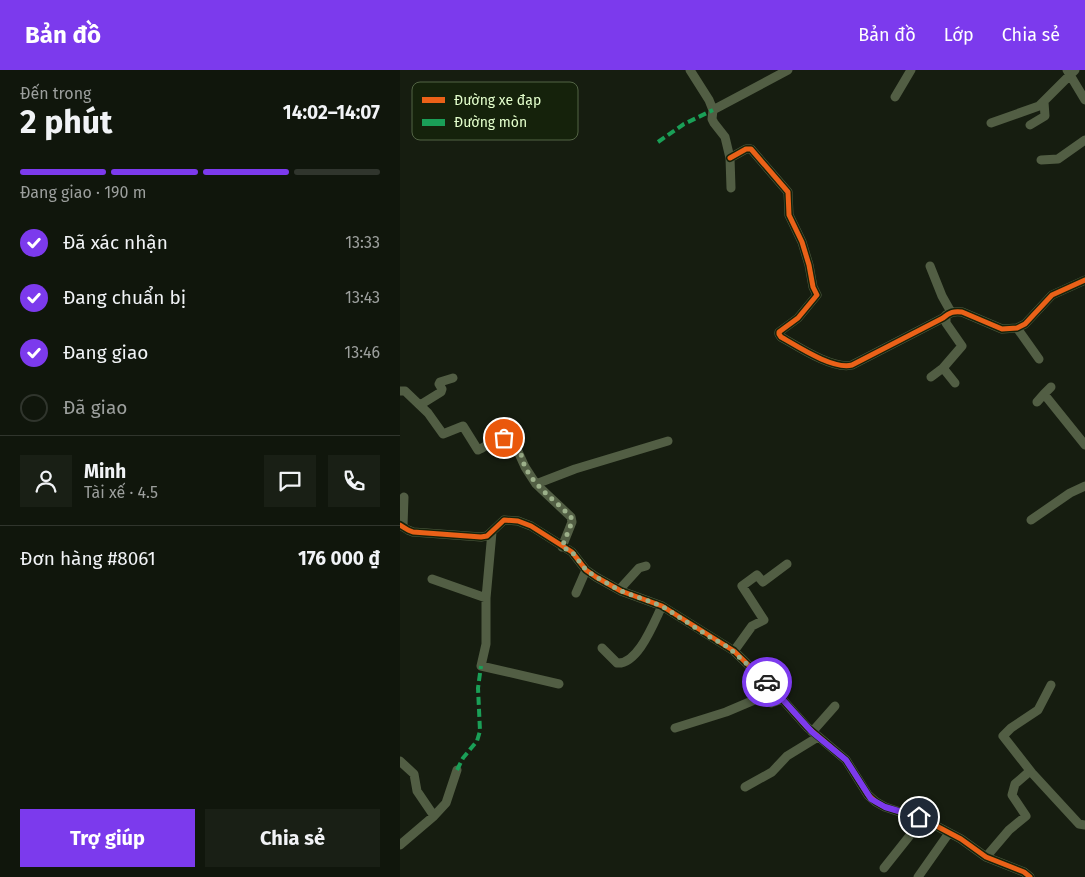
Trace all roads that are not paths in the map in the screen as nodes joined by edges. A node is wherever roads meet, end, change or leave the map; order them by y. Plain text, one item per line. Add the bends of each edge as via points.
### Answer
1 (690, 70) edge
2 (788, 70) edge
3 (911, 70) edge
4 (1071, 72) edge
5 (770, 74) edge
6 (895, 97) dead end
7 (1085, 100) edge
8 (1044, 102) junction
9 (713, 110) junction
10 (991, 123) dead end
11 (1030, 125) dead end
12 (1085, 140) edge
13 (730, 158) junction
14 (1042, 160) dead end
15 (731, 188) dead end
16 (930, 266) dead end
17 (1085, 280) edge
18 (949, 314) junction
19 (1017, 328) junction
20 (1039, 359) dead end
21 (943, 368) junction
22 (931, 377) dead end
23 (453, 378) dead end
24 (954, 383) dead end
25 (400, 391) edge
26 (1037, 402) dead end
27 (420, 405) junction
28 (668, 441) dead end
29 (1085, 445) edge
30 (536, 484) junction
31 (1085, 486) edge
32 (404, 497) dead end
33 (1031, 520) dead end
34 (401, 526) edge
35 (492, 532) junction
36 (562, 547) junction
37 (787, 564) dead end
38 (646, 566) dead end
39 (586, 570) junction
40 (432, 579) dead end
41 (619, 590) junction
42 (576, 593) dead end
43 (486, 598) junction
44 (662, 606) junction
45 (602, 648) dead end
46 (734, 651) junction
47 (559, 684) dead end
48 (1051, 685) dead end
49 (782, 700) junction
50 (835, 706) dead end
51 (675, 728) dead end
52 (815, 735) junction
53 (400, 761) edge
54 (457, 770) dead end
55 (1030, 771) junction
56 (745, 787) dead end
57 (434, 816) junction
58 (923, 819) junction
59 (1085, 825) edge
60 (949, 833) junction
61 (400, 845) edge
62 (986, 857) junction
63 (884, 868) dead end
64 (918, 877) edge
65 (1030, 877) edge

1 - 9 street
2 - 5 street
3 - 6 street
4 - 7 street
4 - 8 street
5 - 9 street
8 - 10 street via 1034,109
8 - 11 street via 1045,116
9 - 13 street via 712,119 725,137
12 - 14 street via 1058,159
13 - 15 street
13 - 18 street via 751,149 788,192 789,215 802,242 817,293 798,318 779,332 781,337 813,355 846,366
16 - 18 street
17 - 19 street via 1052,295
18 - 19 street via 962,312 1002,328
18 - 21 street via 946,323 962,346
19 - 20 street
21 - 22 street
21 - 24 street
23 - 27 street via 440,382 441,392
25 - 27 street via 405,391
26 - 29 street via 1047,390
27 - 30 street via 443,434 463,426 478,450 504,438 512,438
28 - 30 street
30 - 36 street via 571,517
31 - 33 street
32 - 34 street
34 - 35 street via 413,532 459,536 481,537
35 - 36 street via 504,520 518,521 550,537
35 - 43 street
36 - 39 street via 572,552
37 - 46 street via 763,582 758,575 742,586 764,620 752,626
38 - 41 street via 639,568
39 - 41 street
39 - 42 street
40 - 43 street
41 - 44 street
43 - 47 street via 486,637 481,666
44 - 45 street via 632,658 620,664
44 - 46 street
46 - 49 street
48 - 55 street via 1038,710 1004,736
49 - 51 street via 771,703 759,698
49 - 52 street
50 - 52 street
52 - 56 street via 772,772
52 - 58 street via 846,760 871,799
53 - 57 street via 414,774 417,791
54 - 57 street via 448,798
55 - 59 street via 1079,824
55 - 62 street via 1015,784 1012,795 1026,816
57 - 61 street
58 - 60 street
58 - 63 street
60 - 62 street
60 - 64 street
62 - 65 street

